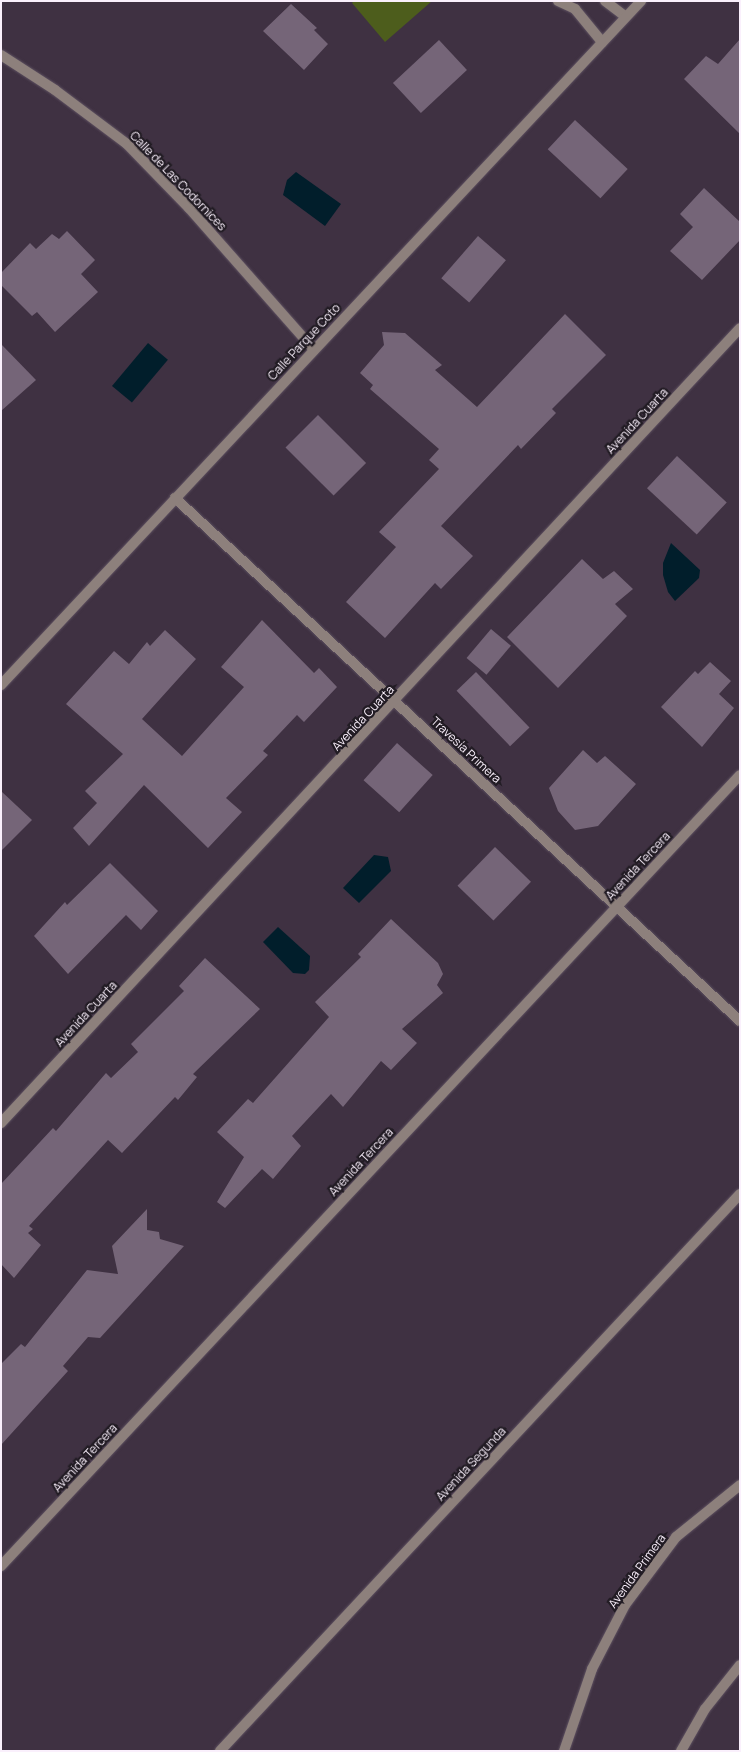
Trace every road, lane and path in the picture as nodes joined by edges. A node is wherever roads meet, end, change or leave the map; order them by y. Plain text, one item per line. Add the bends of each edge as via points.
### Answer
1 (558, 1) edge
2 (606, 1) edge
3 (640, 1) edge
4 (626, 17) junction
5 (602, 42) junction
6 (1, 55) edge
7 (740, 328) edge
8 (314, 350) junction
9 (176, 498) junction
10 (1, 685) edge
11 (396, 701) junction
12 (740, 775) edge
13 (616, 907) junction
14 (740, 1021) edge
15 (1, 1123) edge
16 (740, 1194) edge
17 (740, 1485) edge
18 (1, 1566) edge
19 (740, 1666) edge
20 (220, 1751) edge
21 (564, 1751) edge
22 (681, 1751) edge

1 - 5 street via 575,9
2 - 4 street
3 - 4 street, Calle Parque Coto
4 - 5 street, Calle Parque Coto
5 - 8 street, Calle Parque Coto
6 - 8 street, Calle de Las Codornices via 55,90 127,144 189,208
7 - 11 street, Avenida Cuarta
8 - 9 street, Calle Parque Coto
9 - 10 street, Calle Parque Coto
9 - 11 street, Travesía Primera
11 - 13 street, Travesía Primera
11 - 15 street, Avenida Cuarta
12 - 13 street, Avenida Tercera
13 - 14 street, Travesía Primera
13 - 18 street, Avenida Tercera
16 - 20 street, Avenida Segunda
17 - 21 street, Avenida Primera via 676,1537 625,1605 592,1669
19 - 22 street via 705,1709

